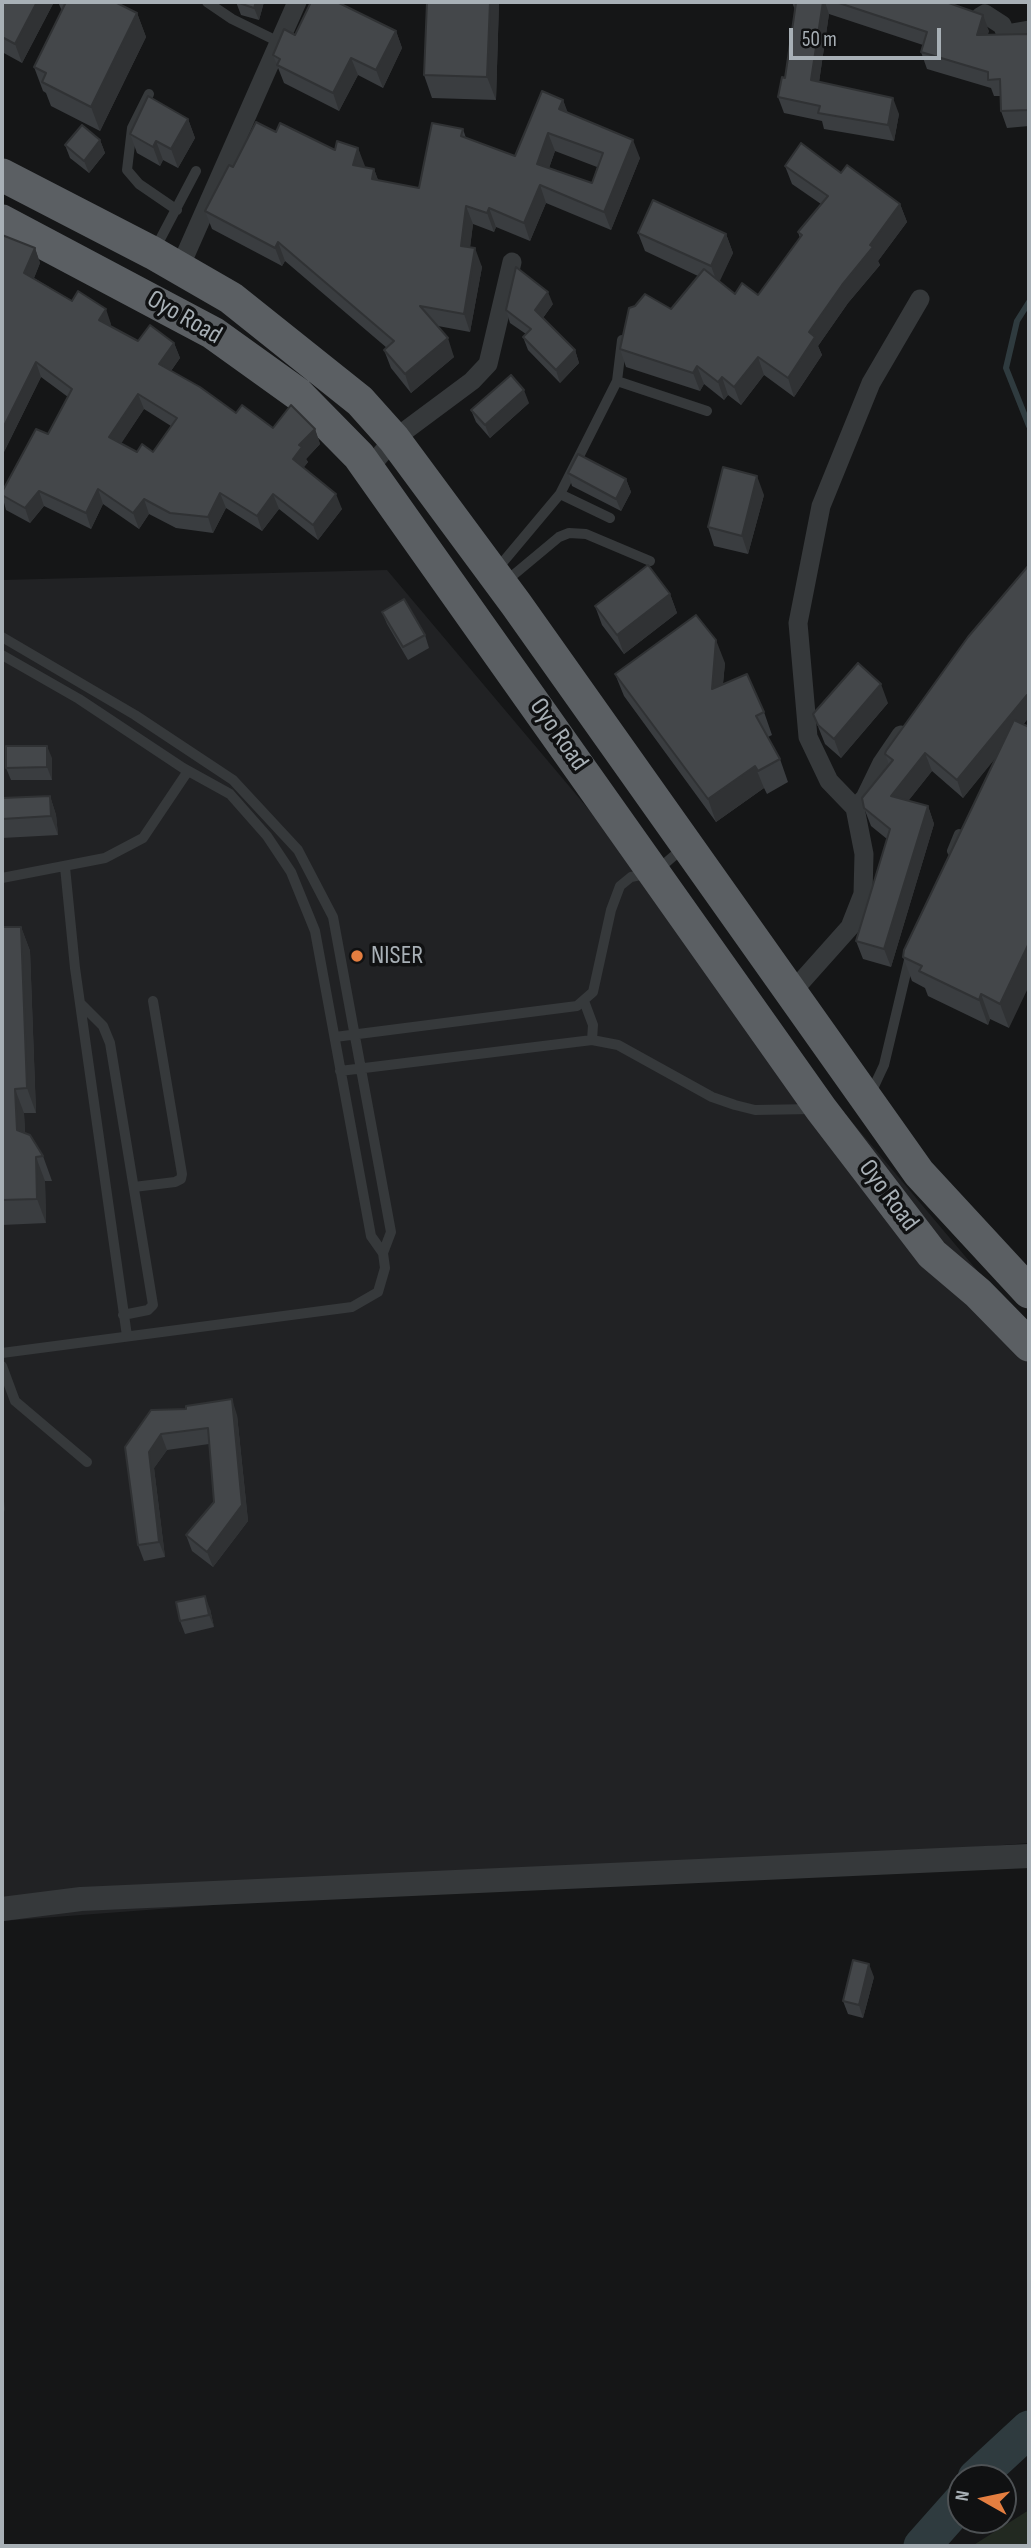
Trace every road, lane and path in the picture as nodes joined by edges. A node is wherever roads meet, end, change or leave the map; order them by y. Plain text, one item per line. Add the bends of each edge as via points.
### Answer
1 (207, 2) edge
2 (297, 2) edge
3 (980, 17) edge
4 (1029, 30) edge
5 (279, 42) junction
6 (149, 94) edge
7 (196, 171) dead end
8 (2, 175) edge
9 (177, 210) junction
10 (2, 221) edge
11 (166, 260) junction
12 (512, 262) dead end
13 (920, 299) dead end
14 (623, 338) edge
15 (617, 381) junction
16 (707, 411) dead end
17 (394, 439) junction
18 (369, 468) junction
19 (559, 494) junction
20 (610, 518) dead end
21 (650, 561) dead end
22 (497, 580) junction
23 (2, 637) edge
24 (2, 655) edge
25 (912, 721) edge
26 (188, 771) junction
27 (855, 808) junction
28 (959, 834) edge
29 (688, 844) junction
30 (949, 859) edge
31 (65, 867) junction
32 (654, 872) junction
33 (2, 878) edge
34 (914, 948) edge
35 (792, 992) junction
36 (153, 1001) dead end
37 (584, 1001) junction
38 (80, 1003) junction
39 (356, 1033) junction
40 (335, 1037) junction
41 (592, 1040) junction
42 (362, 1067) junction
43 (340, 1071) junction
44 (867, 1102) junction
45 (821, 1109) junction
46 (134, 1187) junction
47 (383, 1253) junction
48 (1029, 1292) edge
49 (123, 1315) junction
50 (127, 1336) junction
51 (1029, 1345) edge
52 (2, 1353) edge
53 (2, 1366) edge
54 (87, 1462) dead end
55 (1029, 1856) edge
56 (2, 1909) edge

1 - 5 lane
2 - 5 street
3 - 4 street via 985,14 1002,24 1006,34
5 - 11 street
6 - 9 lane via 132,128 127,170
7 - 9 lane
8 - 11 highway, Oyo Road
9 - 11 lane
10 - 18 highway, Oyo Road via 213,333 298,394
11 - 17 highway, Oyo Road via 231,298 283,337 360,401
12 - 17 street via 488,364
13 - 27 street via 871,383 821,506 797,623 808,737 829,781
14 - 15 lane
15 - 16 lane
15 - 19 lane
17 - 18 street
17 - 22 highway, Oyo Road
18 - 32 highway, Oyo Road
19 - 20 lane
19 - 22 lane
21 - 22 lane via 586,534 569,533
22 - 29 highway, Oyo Road
23 - 39 lane via 135,715 233,780 298,850 333,917
24 - 26 lane
25 - 27 street
26 - 31 lane via 143,838 105,858
26 - 40 lane via 230,794 291,872 315,931
27 - 35 street via 864,854 863,894 850,927
28 - 30 lane
29 - 32 lane
29 - 35 highway, Oyo Road
31 - 33 lane
31 - 38 lane
32 - 37 lane via 631,877 620,886 593,992
32 - 45 highway, Oyo Road
34 - 44 lane via 884,1066
35 - 44 highway, Oyo Road
36 - 46 lane via 181,1180
37 - 39 lane via 577,1006
37 - 41 lane via 593,1025
38 - 46 lane via 103,1026 110,1043
38 - 49 lane
39 - 40 lane
39 - 42 lane
40 - 43 lane
41 - 42 lane
41 - 45 lane via 618,1045 735,1105 755,1110
42 - 43 lane
42 - 47 lane via 391,1232
43 - 47 lane via 372,1237
44 - 48 highway, Oyo Road via 919,1173
45 - 51 highway, Oyo Road via 932,1254
46 - 49 lane via 153,1306
47 - 50 lane via 385,1268 378,1292 352,1307
49 - 50 lane
50 - 52 lane
53 - 54 lane via 15,1401
55 - 56 street via 81,1899

